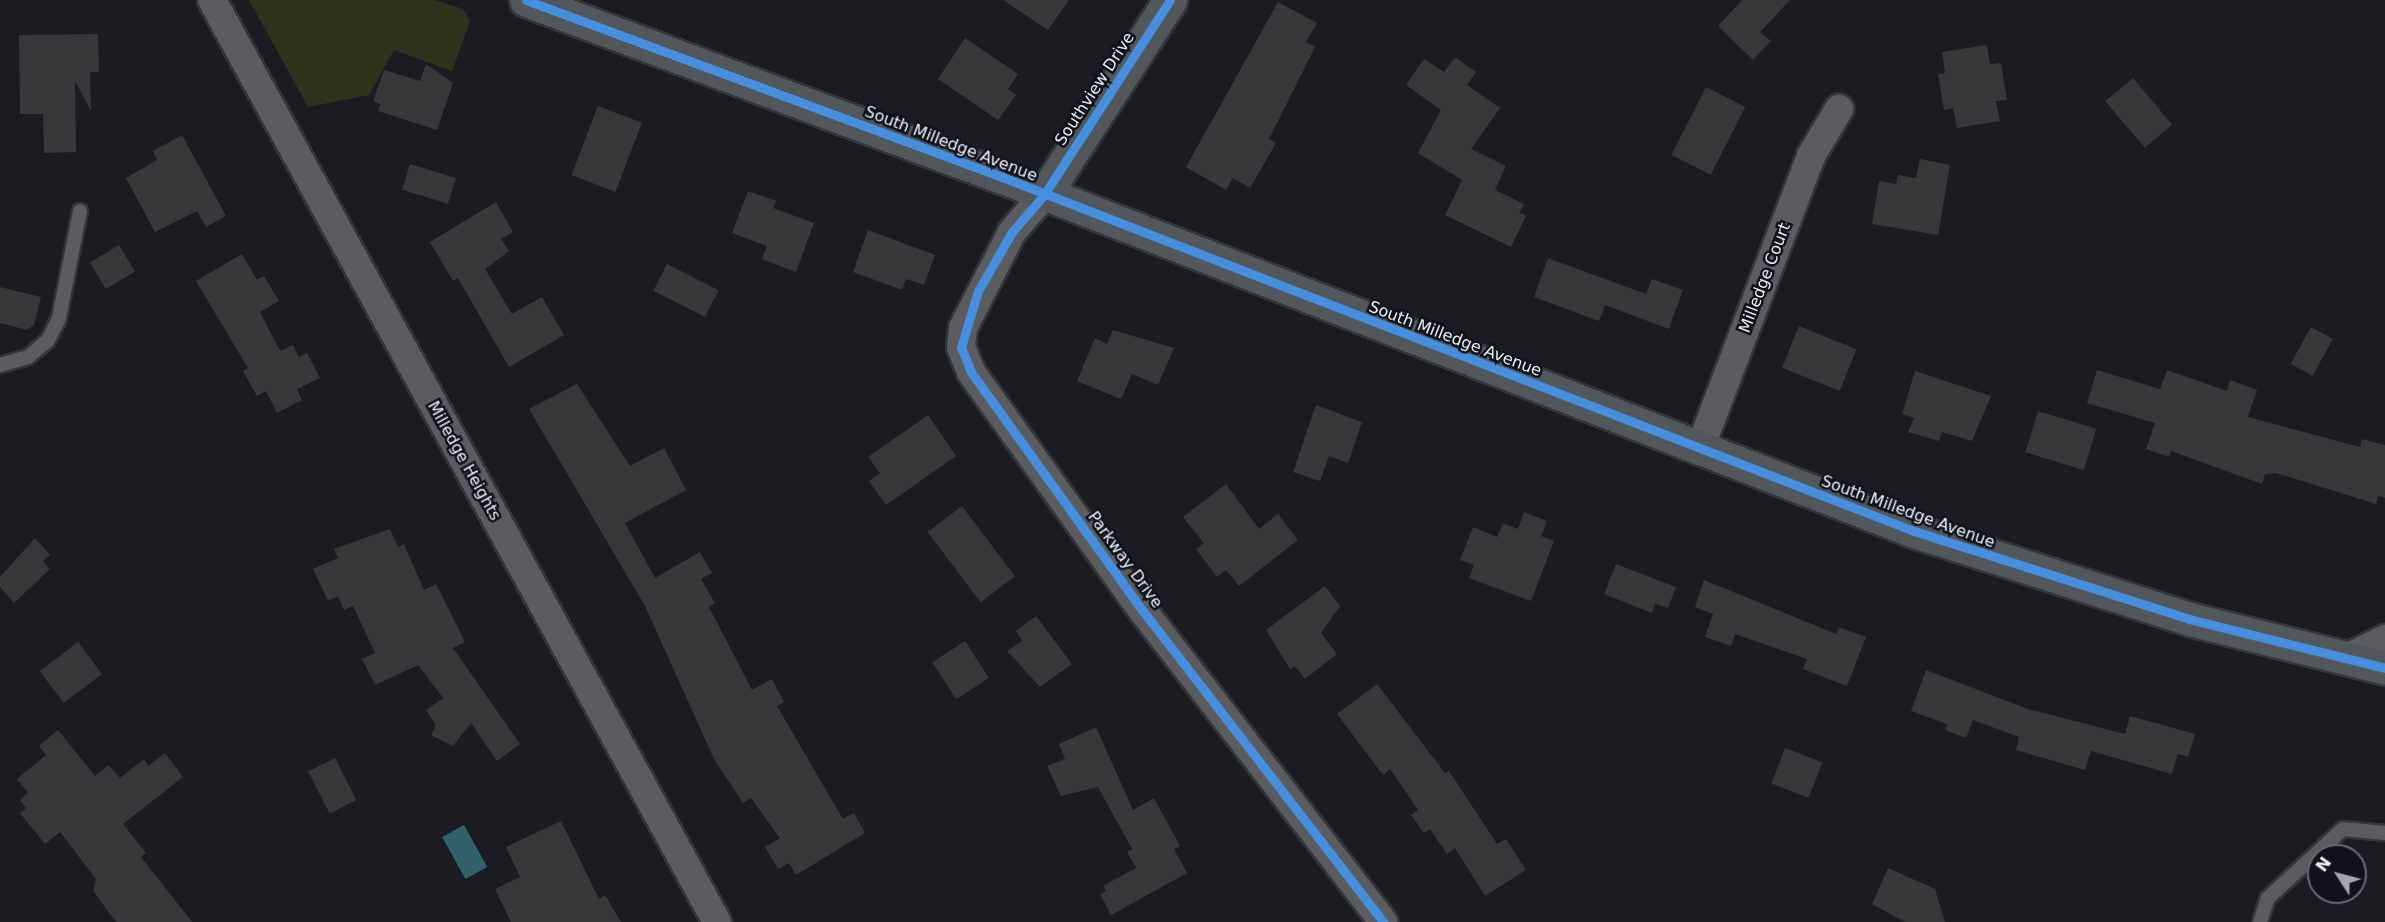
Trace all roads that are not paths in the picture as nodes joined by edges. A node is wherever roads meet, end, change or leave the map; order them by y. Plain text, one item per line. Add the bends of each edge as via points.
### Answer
1 (212, 0) edge
2 (526, 0) edge
3 (1170, 0) edge
4 (1839, 109) dead end
5 (1044, 195) junction
6 (80, 211) dead end
7 (0, 364) edge
8 (1699, 451) junction
9 (2385, 639) edge
10 (2345, 659) junction
11 (2385, 668) edge
12 (2385, 832) edge
13 (717, 922) edge
14 (1383, 922) edge
15 (2260, 922) edge

1 - 13 street, Milledge Heights
2 - 5 main road, South Milledge Avenue
3 - 5 main road, Southview Drive
4 - 8 street, Milledge Court via 1811,156
5 - 8 main road, South Milledge Avenue
5 - 14 street, Parkway Drive via 1012,232 978,291 963,328 961,347 971,372 1143,611
6 - 7 lane via 59,318 48,340 28,357
8 - 10 main road, South Milledge Avenue via 1997,559 2189,619
9 - 10 street
10 - 11 main road, South Milledge Avenue
12 - 15 lane via 2343,829 2268,898

